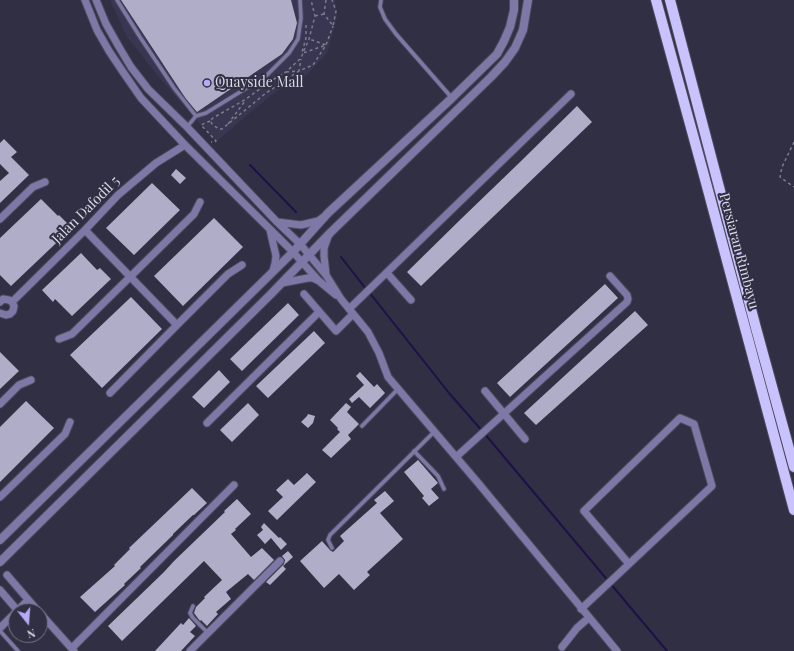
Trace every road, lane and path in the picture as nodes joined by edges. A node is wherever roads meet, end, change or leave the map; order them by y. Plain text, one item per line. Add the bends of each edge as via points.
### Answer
1 (85, 0) edge
2 (96, 0) edge
3 (116, 0) edge
4 (300, 0) edge
5 (311, 0) edge
6 (326, 0) edge
7 (332, 0) edge
8 (381, 0) edge
9 (514, 0) edge
10 (528, 0) edge
11 (656, 0) edge
12 (670, 0) edge
13 (324, 14) junction
14 (315, 16) junction
15 (301, 18) junction
16 (333, 26) junction
17 (309, 39) junction
18 (326, 45) junction
19 (303, 53) junction
20 (301, 58) junction
21 (300, 71) junction
22 (286, 72) junction
23 (269, 73) junction
24 (274, 79) junction
25 (571, 94) dead end
26 (452, 98) junction
27 (246, 99) junction
28 (196, 116) junction
29 (210, 121) junction
30 (187, 127) junction
31 (226, 127) junction
32 (209, 141) dead end
33 (794, 142) edge
34 (185, 145) junction
35 (45, 182) dead end
36 (794, 187) edge
37 (200, 202) dead end
38 (328, 213) junction
39 (0, 220) edge
40 (277, 222) junction
41 (270, 229) junction
42 (85, 230) junction
43 (330, 233) junction
44 (300, 244) junction
45 (293, 252) junction
46 (309, 254) junction
47 (302, 262) junction
48 (242, 265) dead end
49 (273, 271) junction
50 (386, 273) junction
51 (326, 274) junction
52 (131, 276) junction
53 (610, 276) dead end
54 (319, 281) junction
55 (282, 283) junction
56 (304, 294) dead end
57 (341, 299) junction
58 (411, 300) dead end
59 (0, 301) edge
60 (12, 302) junction
61 (351, 311) junction
62 (319, 312) junction
63 (0, 314) edge
64 (177, 324) junction
65 (59, 339) dead end
66 (31, 380) dead end
67 (398, 389) junction
68 (485, 391) dead end
69 (110, 394) dead end
70 (0, 404) edge
71 (504, 414) junction
72 (70, 422) dead end
73 (207, 424) dead end
74 (362, 426) dead end
75 (434, 432) junction
76 (525, 439) dead end
77 (414, 451) junction
78 (456, 457) junction
79 (794, 467) edge
80 (234, 485) dead end
81 (444, 489) dead end
82 (0, 497) edge
83 (794, 510) edge
84 (0, 540) edge
85 (332, 548) dead end
86 (280, 561) dead end
87 (0, 562) edge
88 (629, 564) junction
89 (7, 575) dead end
90 (0, 590) edge
91 (28, 600) junction
92 (11, 603) edge
93 (25, 603) edge
94 (31, 603) edge
95 (193, 606) dead end
96 (581, 609) junction
97 (587, 620) junction
98 (8, 621) edge
99 (48, 622) edge
100 (0, 629) edge
101 (208, 632) junction
102 (562, 647) dead end
103 (73, 649) edge
104 (18, 651) edge
105 (190, 651) edge
106 (617, 651) edge

1 - 34 street via 98,30 123,72 142,98
2 - 30 street via 106,24 131,67 148,89
3 - 28 lane via 174,88
4 - 15 lane
5 - 14 path
6 - 13 path
7 - 16 path via 336,11
8 - 26 lane via 380,7 385,19
9 - 26 street via 510,27 497,54
10 - 43 street via 523,30 505,62
11 - 83 main road, Persiaran Rimbayu
12 - 79 main road, Persiaran Rimbayu
13 - 14 path
13 - 16 path
14 - 17 path
15 - 19 path via 305,20 306,28
15 - 23 lane via 298,39 289,53
16 - 18 path
17 - 18 path
17 - 19 path
18 - 19 path
18 - 21 path via 313,65
19 - 20 path
20 - 21 path
20 - 22 path
21 - 22 path
21 - 31 path via 266,93
22 - 24 path
23 - 24 path
23 - 28 lane via 206,113
24 - 27 path
25 - 50 street
26 - 38 street
27 - 29 path
27 - 31 path
28 - 30 lane
29 - 31 path via 219,129
29 - 32 path via 201,125 216,141
30 - 40 street
33 - 36 path via 780,177
34 - 41 street
34 - 42 street, Jalan Dafodil 5 via 156,163 118,194
35 - 39 street via 33,187
37 - 52 street via 194,214
38 - 40 street via 318,221 301,225
38 - 44 street
40 - 44 street
41 - 45 street
41 - 49 street via 276,256
42 - 52 street
42 - 60 street, Jalan Dafodil 5
43 - 46 street
43 - 51 street via 324,248
44 - 45 street
44 - 46 street
45 - 47 street
45 - 49 street
46 - 47 street
46 - 51 street
47 - 54 street
47 - 55 street
48 - 64 street via 228,274
49 - 84 street
50 - 58 street
50 - 61 street
51 - 57 street
52 - 64 street
52 - 65 street via 72,334
53 - 71 street via 627,295 628,301
54 - 55 street via 308,278
54 - 57 street
55 - 87 street
56 - 62 street
57 - 61 street
59 - 60 street via 5,299
60 - 63 street, Jalan Dafodil 5 via 12,313
61 - 62 street via 336,331
61 - 67 street via 368,332 388,377
62 - 73 street
64 - 69 street
66 - 70 street via 20,385
67 - 74 lane
67 - 75 street
68 - 71 street
71 - 76 street
71 - 78 street
72 - 82 street via 65,434
75 - 77 lane
75 - 78 street
77 - 81 lane via 438,476
77 - 85 lane via 330,535 328,540
78 - 96 street
80 - 103 street
86 - 101 street
88 - 88 street via 712,486 694,424 680,418 584,511
88 - 96 street
89 - 91 street
90 - 92 street
91 - 93 street
91 - 94 street
95 - 101 lane via 190,613
96 - 97 street
97 - 102 street
97 - 106 street
98 - 100 street
99 - 103 street
100 - 104 lane
101 - 105 street

